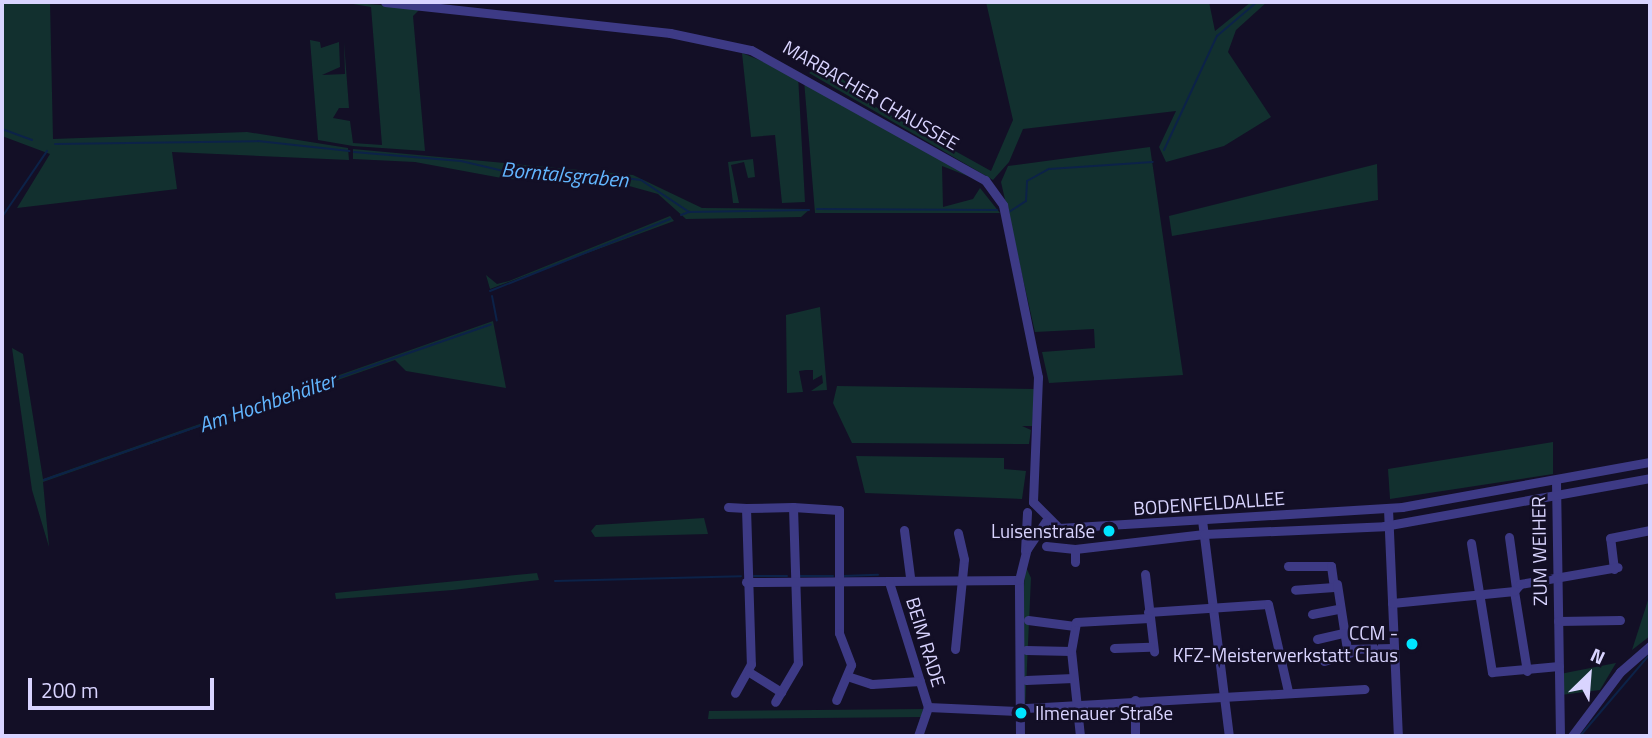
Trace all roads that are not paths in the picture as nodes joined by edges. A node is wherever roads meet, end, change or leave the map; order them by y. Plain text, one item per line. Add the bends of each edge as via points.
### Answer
1 (385, 2) edge
2 (1650, 463) edge
3 (1650, 478) edge
4 (1556, 481) junction
5 (1474, 495) junction
6 (1556, 497) junction
7 (793, 507) junction
8 (728, 508) dead end
9 (746, 508) junction
10 (1477, 508) junction
11 (1388, 509) junction
12 (1027, 512) dead end
13 (1297, 514) junction
14 (1202, 520) junction
15 (1046, 521) junction
16 (1388, 525) junction
17 (1123, 527) junction
18 (1298, 528) junction
19 (904, 530) dead end
20 (1650, 530) edge
21 (958, 533) dead end
22 (1204, 534) junction
23 (1508, 537) dead end
24 (1124, 542) junction
25 (1471, 543) dead end
26 (1046, 546) dead end
27 (1075, 549) junction
28 (1026, 553) junction
29 (1075, 562) dead end
30 (1288, 566) dead end
31 (1144, 574) dead end
32 (910, 577) junction
33 (964, 578) junction
34 (1557, 578) junction
35 (1019, 580) junction
36 (746, 582) junction
37 (793, 582) junction
38 (838, 582) junction
39 (889, 582) junction
40 (1335, 585) junction
41 (1515, 589) junction
42 (1296, 590) dead end
43 (1479, 596) junction
44 (1391, 603) junction
45 (1215, 607) junction
46 (1338, 609) junction
47 (1312, 614) dead end
48 (1149, 615) junction
49 (1028, 620) dead end
50 (1620, 620) dead end
51 (1558, 621) junction
52 (1075, 626) junction
53 (1342, 633) junction
54 (1317, 639) dead end
55 (1650, 646) edge
56 (1114, 648) dead end
57 (1393, 648) junction
58 (956, 649) dead end
59 (1026, 650) dead end
60 (1071, 651) junction
61 (1351, 652) junction
62 (1324, 661) dead end
63 (1559, 666) junction
64 (1527, 671) junction
65 (748, 672) junction
66 (850, 677) junction
67 (1073, 678) junction
68 (1026, 680) dead end
69 (920, 681) junction
70 (1364, 689) dead end
71 (1288, 691) junction
72 (735, 692) dead end
73 (781, 692) junction
74 (1225, 698) junction
75 (836, 699) dead end
76 (1135, 701) junction
77 (775, 702) dead end
78 (928, 707) junction
79 (1074, 707) junction
80 (1022, 710) junction
81 (918, 736) edge
82 (1020, 736) edge
83 (1080, 736) edge
84 (1135, 736) edge
85 (1229, 736) edge
86 (1398, 736) edge
87 (1560, 736) edge
88 (1572, 736) edge

1 - 15 street, MARBACHER CHAUSSEE via 670,33 751,50 984,179 1003,205 1038,377 1031,489
2 - 4 street, BODENFELDALLEE
3 - 6 street, BODENFELDALLEE
4 - 5 street, BODENFELDALLEE
4 - 6 street, ZUM WEIHER
5 - 10 street
5 - 11 street, BODENFELDALLEE
6 - 10 street, BODENFELDALLEE
6 - 34 street, ZUM WEIHER
7 - 9 street
7 - 37 street
7 - 38 street via 839,510
8 - 9 street
9 - 36 street
10 - 16 street, BODENFELDALLEE
11 - 13 street, BODENFELDALLEE
11 - 16 street
12 - 28 street
13 - 14 street, BODENFELDALLEE
13 - 18 street, BODENFELDALLEE
14 - 17 street, BODENFELDALLEE
14 - 22 street
15 - 17 street, BODENFELDALLEE via 1068,530
15 - 28 street
16 - 18 street, BODENFELDALLEE
16 - 44 street
17 - 24 street, BODENFELDALLEE
18 - 22 street, BODENFELDALLEE
19 - 32 street
20 - 34 street via 1610,538 1616,568
21 - 33 street
22 - 24 street, BODENFELDALLEE
22 - 45 street
23 - 41 street
24 - 27 street, BODENFELDALLEE
25 - 43 street
26 - 27 street, BODENFELDALLEE
27 - 29 street
28 - 35 street
30 - 40 street via 1329,564
31 - 48 street
32 - 33 street
32 - 39 street
33 - 35 street
33 - 58 street
34 - 41 street
34 - 51 street, ZUM WEIHER
35 - 80 street
36 - 37 street
36 - 65 street
37 - 38 street
37 - 73 street via 798,663
38 - 39 street
38 - 66 street via 839,633
39 - 69 street, BEIM RADE
40 - 42 street
40 - 46 street
41 - 43 street
41 - 64 street
43 - 44 street
43 - 64 street via 1490,670
44 - 57 street
45 - 48 street
45 - 71 street via 1270,605
45 - 74 street
46 - 47 street
46 - 53 street
48 - 52 street via 1082,620
48 - 56 street via 1152,649
49 - 52 street
50 - 51 street, ZUM WEIHER
51 - 63 street, ZUM WEIHER
52 - 60 street
53 - 54 street
53 - 61 street
55 - 88 street via 1620,671
57 - 61 street
57 - 86 street
59 - 60 street
60 - 67 street
61 - 62 street
63 - 64 street
63 - 87 street, ZUM WEIHER
65 - 72 street
65 - 73 street
66 - 69 street via 872,684
66 - 75 street
67 - 68 street
67 - 79 street
69 - 78 street, BEIM RADE
70 - 71 street, BEIM RADE
71 - 74 street, BEIM RADE
73 - 77 street
74 - 76 street, BEIM RADE
74 - 85 street
76 - 79 street, BEIM RADE
76 - 84 street
78 - 80 street, BEIM RADE
78 - 81 street
79 - 80 street, BEIM RADE
79 - 83 street
80 - 82 street

